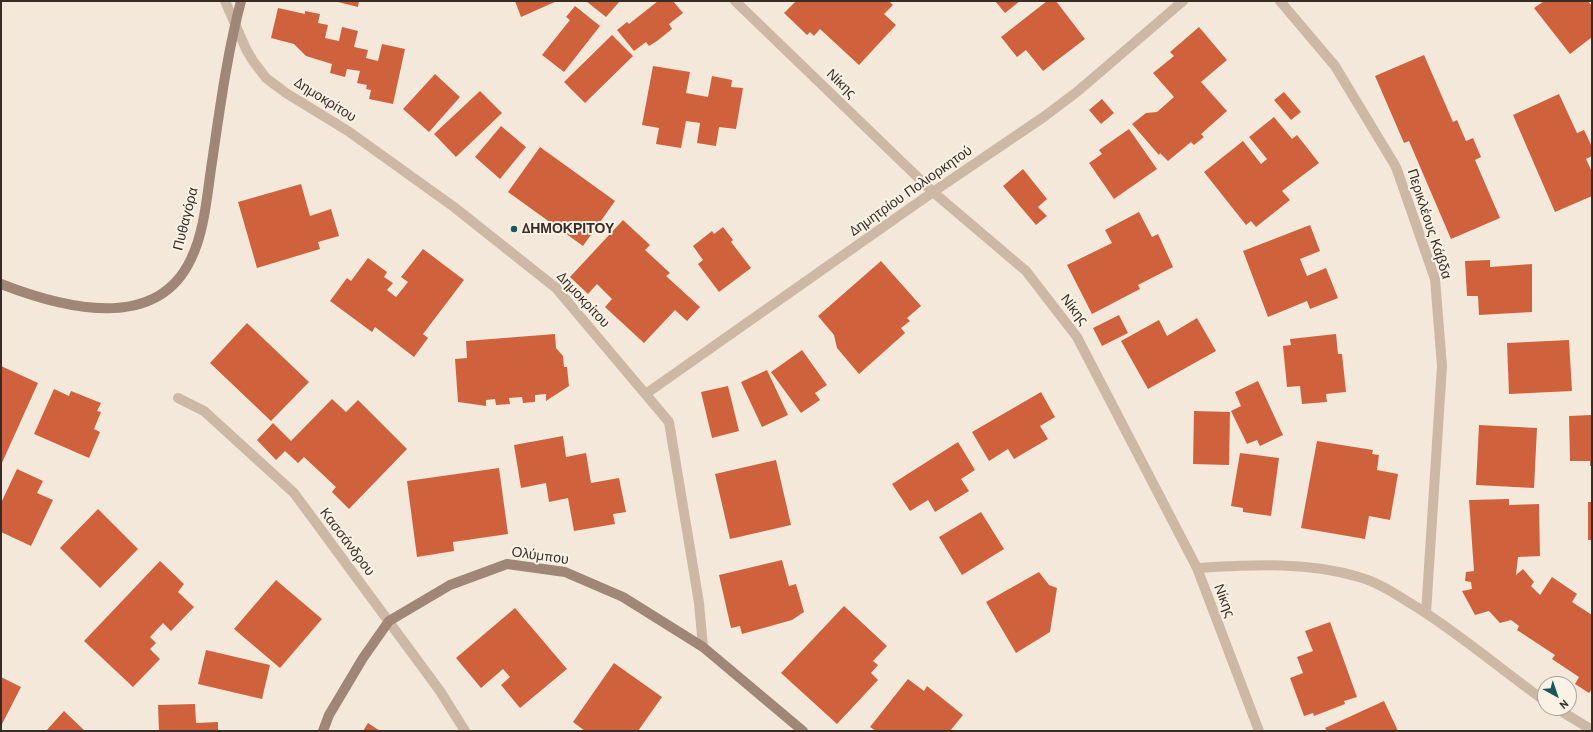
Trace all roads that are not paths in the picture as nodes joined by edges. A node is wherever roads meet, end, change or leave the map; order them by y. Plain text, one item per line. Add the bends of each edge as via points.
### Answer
1 (225, 1) edge
2 (241, 1) edge
3 (735, 1) edge
4 (1183, 1) edge
5 (1280, 1) edge
6 (235, 26) junction
7 (933, 192) junction
8 (1, 284) edge
9 (647, 393) junction
10 (178, 398) dead end
11 (1196, 568) junction
12 (1426, 613) junction
13 (389, 621) junction
14 (703, 647) junction
15 (1537, 695) edge
16 (1569, 716) edge
17 (1592, 730) edge
18 (324, 731) edge
19 (464, 731) edge
20 (803, 731) edge
21 (1260, 731) edge

1 - 6 street, Δημοκρίτου
2 - 6 street, Πυθαγόρα
3 - 7 street, Νίκης
4 - 7 street, Δημητρίου Πολιορκητού via 1073,95
5 - 12 street, Περικλέους Κάβδα via 1335,66 1396,167 1435,279 1442,366
6 - 8 street, Πυθαγόρα via 200,229 190,260 176,280 148,300 122,307 100,309 59,304
6 - 9 street, Δημοκρίτου via 253,61 274,84 348,131 454,208 556,288
7 - 9 street, Δημητρίου Πολιορκητού
7 - 11 street, Νίκης via 1026,271 1077,337
9 - 14 street, Δημοκρίτου via 669,422 699,603
10 - 13 street, Κασσάνδρου via 204,411 294,493
11 - 12 street via 1272,565 1339,572 1375,583
11 - 21 street, Νίκης
12 - 15 street
13 - 14 street, Ολύμπου via 450,585 507,564 565,572 623,597
13 - 18 street, Ολύμπου via 363,658 329,715
13 - 19 street, Κασσάνδρου via 440,691
14 - 20 street, Ολύμπου
16 - 17 street

